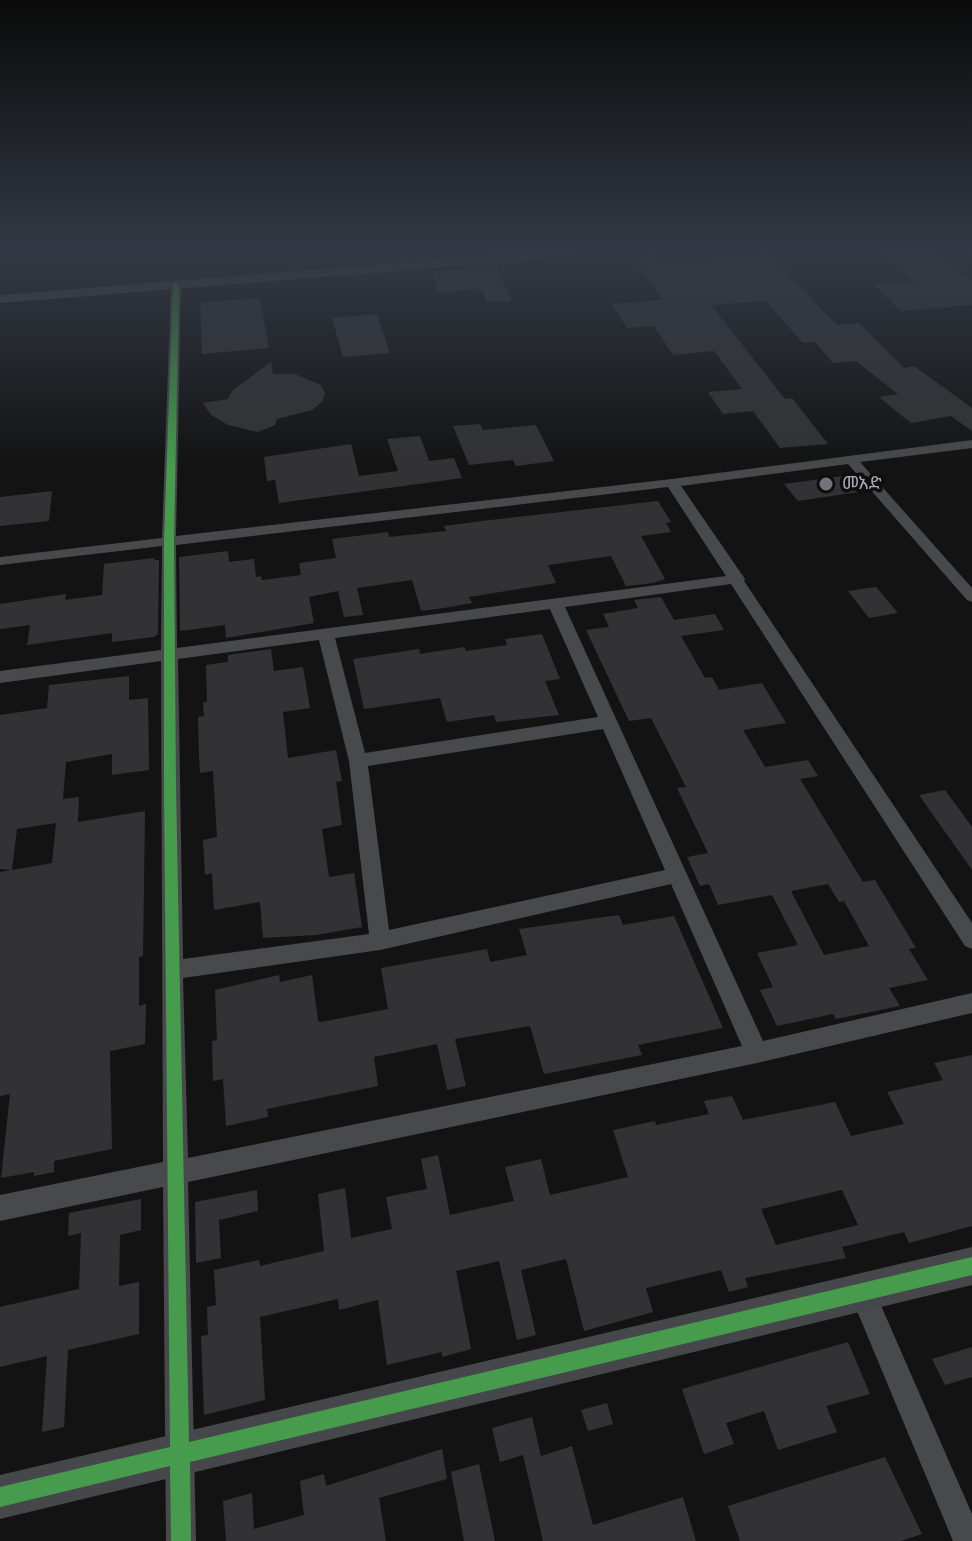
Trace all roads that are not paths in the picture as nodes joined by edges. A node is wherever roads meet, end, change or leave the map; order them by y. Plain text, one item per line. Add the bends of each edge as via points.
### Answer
1 (175, 325) edge
2 (972, 444) edge
3 (851, 460) junction
4 (672, 483) junction
5 (169, 541) junction
6 (0, 561) edge
7 (738, 579) junction
8 (972, 597) edge
9 (556, 604) junction
10 (326, 635) junction
11 (172, 652) junction
12 (0, 677) edge
13 (608, 722) junction
14 (358, 761) junction
15 (677, 875) junction
16 (972, 940) edge
17 (380, 941) junction
18 (172, 970) junction
19 (972, 1003) edge
20 (757, 1053) junction
21 (174, 1174) junction
22 (0, 1208) edge
23 (972, 1266) edge
24 (863, 1294) junction
25 (180, 1454) junction
26 (0, 1497) edge
27 (181, 1541) edge
28 (968, 1541) edge

1 - 5 street
2 - 3 street
3 - 4 street
3 - 8 street
4 - 5 street
4 - 7 street
5 - 6 street
5 - 11 street
7 - 9 street
7 - 16 street
9 - 10 street
9 - 13 street
10 - 11 street
10 - 14 street
11 - 12 street
11 - 18 street
13 - 14 street
13 - 15 street
14 - 17 street
15 - 17 street
15 - 20 street
17 - 18 street
18 - 21 street
19 - 20 street
20 - 21 street
21 - 22 street
21 - 25 street
23 - 24 main road
24 - 25 main road
24 - 28 street
25 - 26 main road
25 - 27 street

